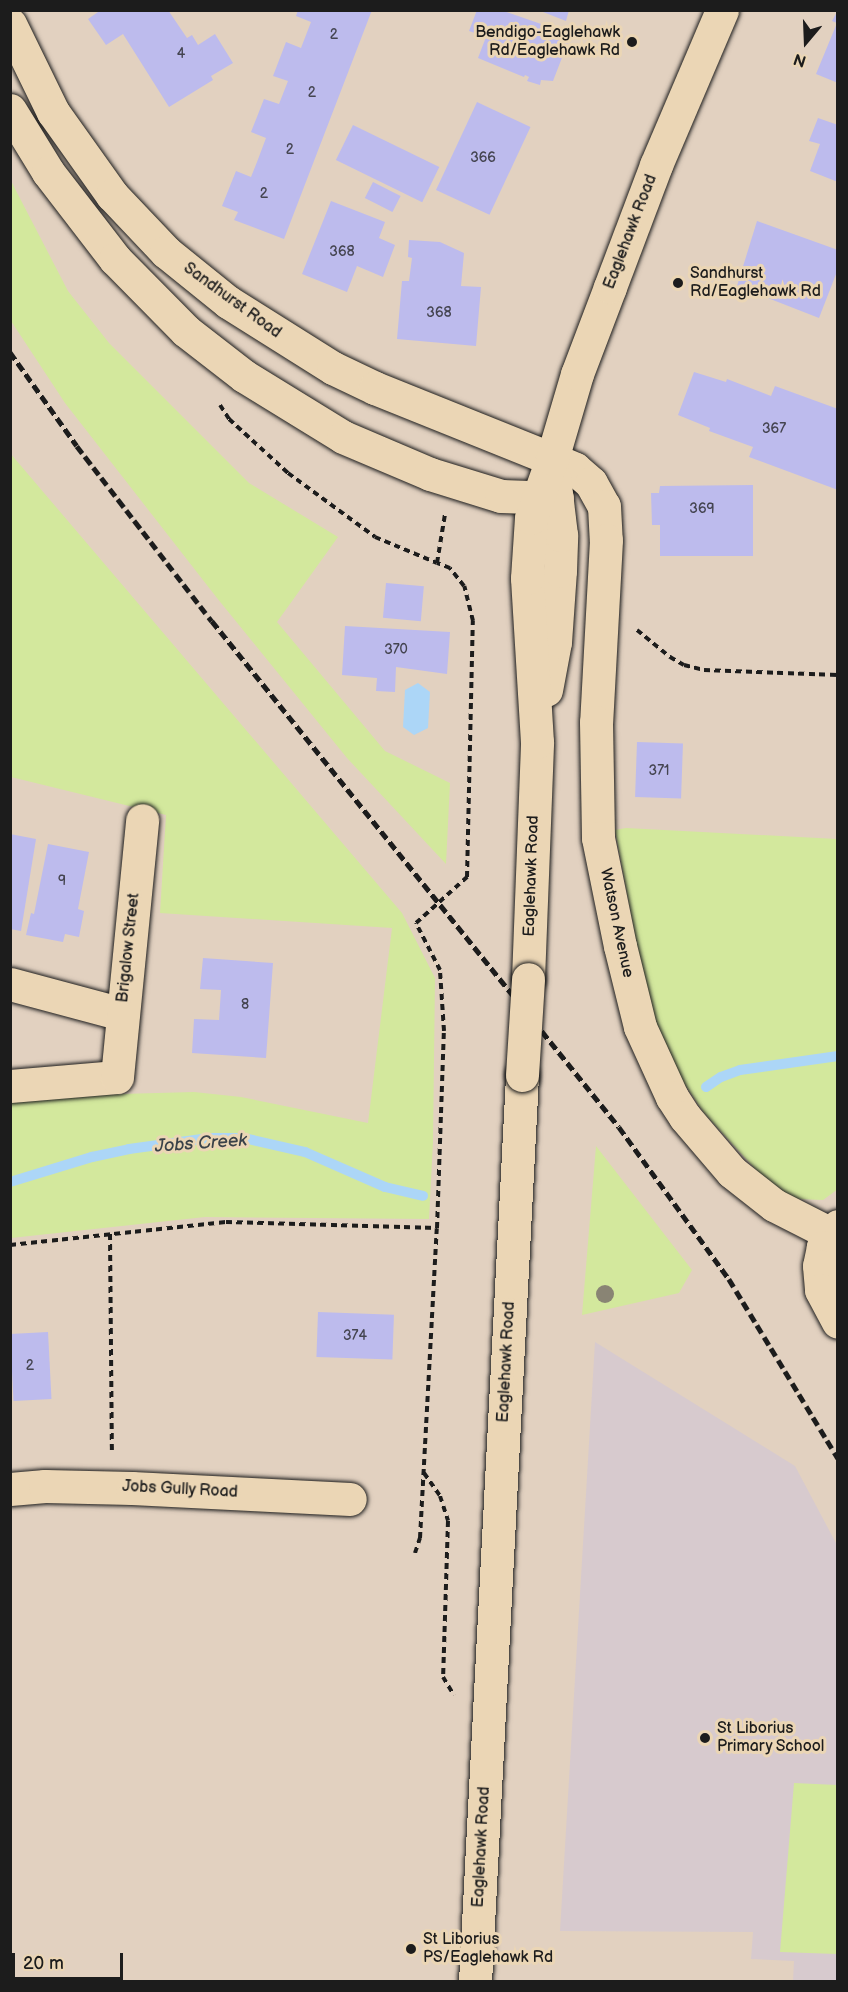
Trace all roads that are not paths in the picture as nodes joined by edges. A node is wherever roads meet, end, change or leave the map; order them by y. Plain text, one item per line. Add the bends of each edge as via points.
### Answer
1 (722, 10) edge
2 (10, 24) edge
3 (10, 110) edge
4 (552, 459) junction
5 (546, 499) junction
6 (142, 820) dead end
7 (10, 984) edge
8 (122, 1014) junction
9 (10, 1086) edge
10 (834, 1230) edge
11 (837, 1322) edge
12 (10, 1489) edge
13 (350, 1498) dead end
14 (476, 1982) edge

1 - 4 main road, Eaglehawk Road via 660,154 610,286 577,374
2 - 4 main road, Sandhurst Road via 53,112 112,195 166,252 220,296 333,368
3 - 5 main road via 54,180 115,259 186,331 244,376 343,437 405,465 501,496
4 - 5 main road, Eaglehawk Road
4 - 10 main road, Watson Avenue via 575,469 591,483 604,506 606,540 596,722 598,838 640,1027 672,1097 732,1172 774,1205
5 - 14 main road, Eaglehawk Road, bridge via 528,539 537,742
6 - 8 main road, Brigalow Street
7 - 8 main road
8 - 9 main road, Brigalow Street via 117,1077
10 - 11 main road, Watson Avenue via 821,1256 819,1278
12 - 13 main road, Jobs Gully Road via 112,1488

